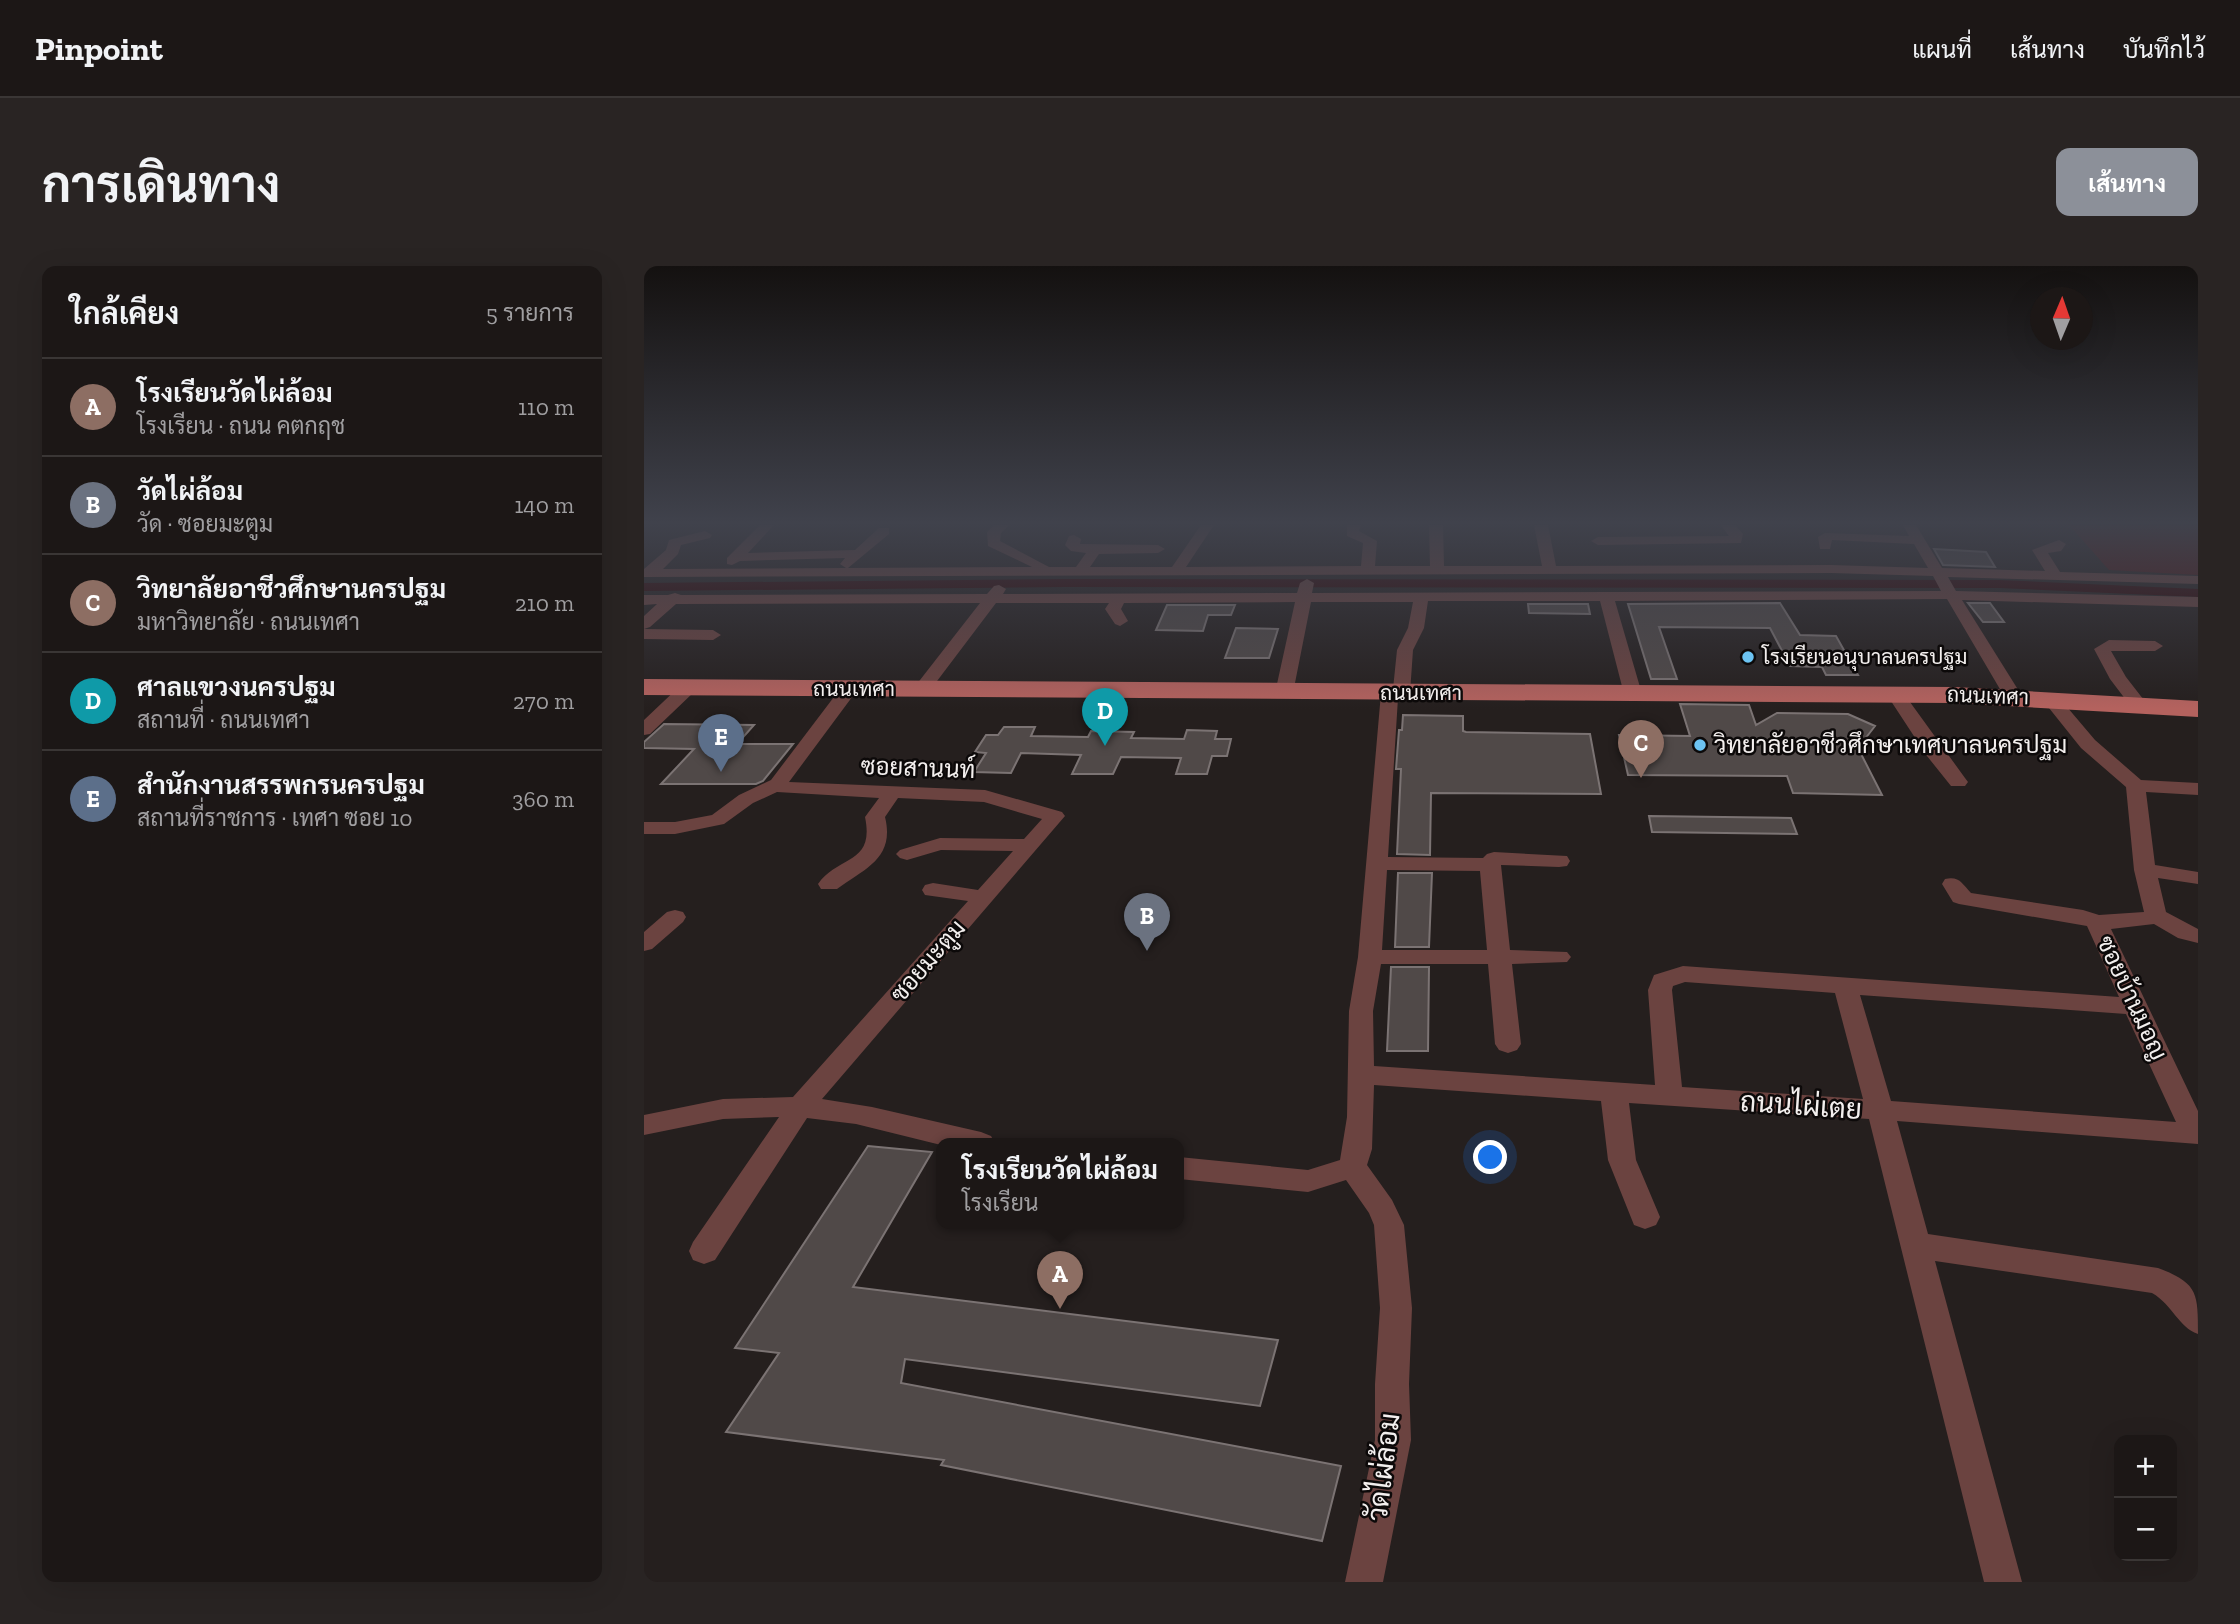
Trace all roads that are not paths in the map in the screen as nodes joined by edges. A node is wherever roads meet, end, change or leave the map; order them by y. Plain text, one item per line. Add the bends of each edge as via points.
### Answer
1 (690, 586) edge
2 (1002, 586) edge
3 (1261, 586) edge
4 (1306, 586) edge
5 (1337, 586) edge
6 (1828, 586) edge
7 (1945, 586) edge
8 (1998, 586) edge
9 (995, 595) junction
10 (1606, 595) junction
11 (1421, 596) junction
12 (1120, 597) junction
13 (674, 598) junction
14 (644, 600) edge
15 (2198, 602) edge
16 (1120, 621) dead end
17 (644, 624) edge
18 (644, 634) edge
19 (713, 635) dead end
20 (2155, 646) dead end
21 (644, 688) edge
22 (688, 688) junction
23 (849, 689) junction
24 (922, 689) junction
25 (1284, 693) junction
26 (1396, 693) junction
27 (1633, 694) junction
28 (1896, 695) junction
29 (2013, 696) junction
30 (2050, 698) junction
31 (2138, 704) junction
32 (2198, 709) edge
33 (644, 730) edge
34 (1958, 782) dead end
35 (778, 784) junction
36 (2136, 785) junction
37 (2198, 789) edge
38 (891, 794) junction
39 (1055, 816) joint
40 (644, 828) edge
41 (1030, 845) junction
42 (907, 854) dead end
43 (1559, 861) dead end
44 (1378, 863) junction
45 (1490, 864) junction
46 (2145, 870) junction
47 (2198, 878) edge
48 (829, 884) dead end
49 (1953, 884) dead end
50 (933, 890) dead end
51 (984, 897) junction
52 (2156, 915) junction
53 (675, 918) dead end
54 (2096, 922) junction
55 (2198, 936) edge
56 (644, 944) edge
57 (1370, 957) junction
58 (1499, 957) junction
59 (1559, 957) dead end
60 (1846, 987) junction
61 (2134, 1006) junction
62 (1508, 1044) dead end
63 (1361, 1075) junction
64 (1614, 1093) junction
65 (1669, 1096) junction
66 (801, 1106) junction
67 (1880, 1110) junction
68 (644, 1125) edge
69 (2197, 1134) edge
70 (954, 1138) edge
71 (1352, 1167) junction
72 (1184, 1169) edge
73 (1646, 1217) dead end
74 (1914, 1245) junction
75 (704, 1251) dead end
76 (2198, 1320) edge
77 (1364, 1582) edge
78 (2003, 1582) edge

1 - 13 street
2 - 9 street
3 - 12 street
4 - 25 street
5 - 11 street
6 - 10 street
7 - 29 street
8 - 15 street
9 - 12 street
9 - 13 street
9 - 24 street
10 - 11 street
10 - 27 street
11 - 26 street
12 - 16 street via 1113,609
13 - 14 street
13 - 17 street
18 - 19 street
20 - 31 street via 2109,645 2102,649
21 - 22 main road, ถนนเทศา
22 - 23 main road, ถนนเทศา
22 - 33 street
23 - 24 main road, ถนนเทศา
23 - 35 street
24 - 25 main road, ถนนเทศา
25 - 26 main road, ถนนเทศา
26 - 27 main road, ถนนเทศา
26 - 44 street
27 - 28 main road, ถนนเทศา
28 - 29 main road, ถนนเทศา
28 - 34 street
29 - 30 main road, ถนนเทศา
30 - 31 main road, ถนนเทศา
30 - 36 street via 2088,744
31 - 32 main road, ถนนเทศา
35 - 38 street, ซอยสานนท์
35 - 40 street via 717,820
36 - 37 street
36 - 46 street
38 - 39 street, ซอยสานนท์ via 985,796
38 - 48 street via 875,817 879,835 870,855
39 - 41 street, ซอยมะตูม
41 - 42 street via 940,844
41 - 51 street, ซอยมะตูม
43 - 45 street via 1494,858
44 - 45 street
44 - 57 street
45 - 58 street
46 - 47 street
46 - 52 street
49 - 54 street via 1967,899
50 - 51 street
51 - 66 street, ซอยมะตูม
52 - 54 street, ซอยบ้านมอญ
52 - 55 street
53 - 56 street
54 - 61 street, ซอยบ้านมอญ
57 - 58 street
57 - 63 street via 1361,1012
58 - 59 street
58 - 62 street
60 - 61 street
60 - 65 street via 1683,974 1663,981
60 - 67 street
61 - 69 street, ซอยบ้านมอญ
63 - 64 street, ถนนไผ่เตย
63 - 71 street via 1358,1149
64 - 65 street, ถนนไผ่เตย
64 - 73 street via 1622,1160
65 - 67 street, ถนนไผ่เตย
66 - 68 street via 722,1111
66 - 70 street via 857,1114
66 - 75 street, ซอยมะตูม
67 - 69 street
67 - 74 street, ถนนไผ่เตย
71 - 72 street via 1308,1181
71 - 77 street, วัดไผ่ล้อม via 1389,1225 1396,1308 1393,1440
74 - 76 street via 2158,1281 2177,1292
74 - 78 street, ถนนไผ่เตย

